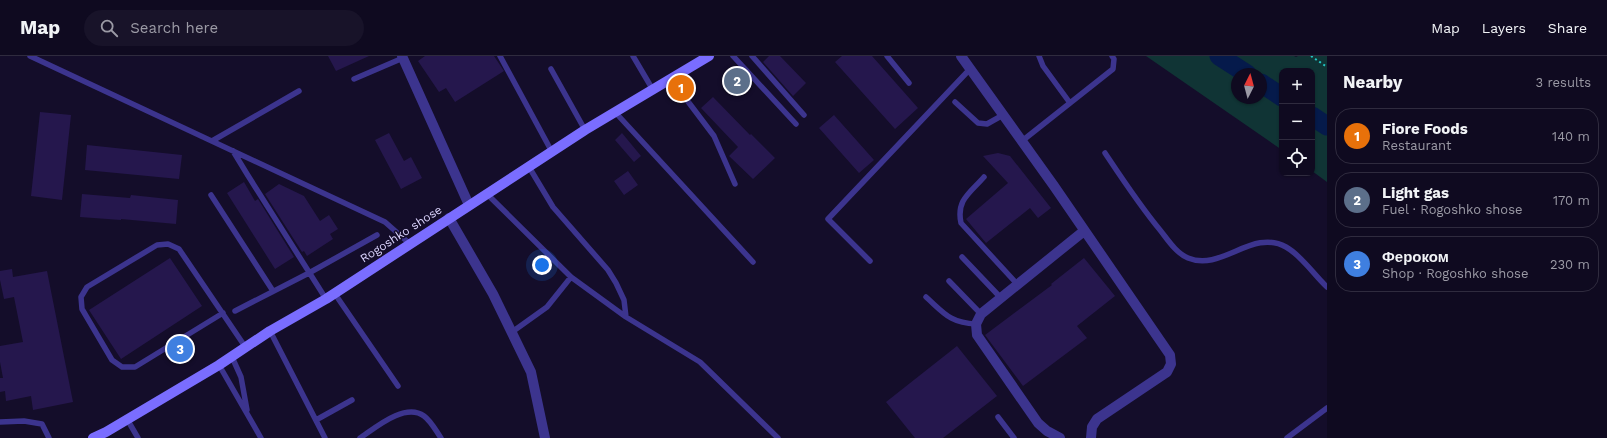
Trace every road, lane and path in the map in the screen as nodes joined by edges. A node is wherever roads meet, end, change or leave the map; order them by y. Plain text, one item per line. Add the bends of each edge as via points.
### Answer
1 (30, 56) edge
2 (500, 56) edge
3 (633, 56) edge
4 (709, 56) edge
5 (733, 56) edge
6 (752, 56) edge
7 (887, 56) edge
8 (961, 56) edge
9 (1039, 56) edge
10 (1112, 56) edge
11 (1311, 56) edge
12 (402, 57) edge
13 (1327, 67) edge
14 (551, 69) dead end
15 (970, 69) junction
16 (354, 79) dead end
17 (670, 79) junction
18 (909, 83) dead end
19 (653, 90) junction
20 (299, 91) dead end
21 (956, 102) dead end
22 (1070, 103) junction
23 (616, 112) junction
24 (804, 115) dead end
25 (1003, 115) junction
26 (796, 124) dead end
27 (585, 130) junction
28 (212, 141) junction
29 (1022, 141) junction
30 (233, 151) junction
31 (552, 152) junction
32 (1105, 154) dead end
33 (529, 167) junction
34 (984, 176) dead end
35 (736, 184) dead end
36 (487, 194) junction
37 (211, 195) dead end
38 (469, 205) junction
39 (449, 218) junction
40 (1084, 231) junction
41 (377, 234) dead end
42 (410, 244) junction
43 (962, 257) dead end
44 (870, 261) dead end
45 (753, 262) dead end
46 (309, 273) junction
47 (571, 277) junction
48 (949, 281) dead end
49 (1018, 285) junction
50 (1327, 287) edge
51 (273, 291) junction
52 (335, 294) junction
53 (926, 297) dead end
54 (1001, 298) junction
55 (326, 299) junction
56 (235, 310) dead end
57 (223, 313) junction
58 (980, 314) junction
59 (626, 317) junction
60 (976, 324) junction
61 (270, 331) junction
62 (512, 332) junction
63 (246, 348) junction
64 (232, 357) junction
65 (219, 365) junction
66 (398, 386) dead end
67 (352, 400) dead end
68 (1327, 408) edge
69 (247, 414) junction
70 (998, 417) dead end
71 (126, 420) junction
72 (316, 420) junction
73 (0, 422) edge
74 (102, 435) edge
75 (49, 438) edge
76 (92, 438) edge
77 (138, 438) edge
78 (261, 438) edge
79 (325, 438) edge
80 (360, 438) edge
81 (441, 438) edge
82 (545, 438) edge
83 (778, 438) edge
84 (1014, 438) edge
85 (1060, 438) edge
86 (1090, 438) edge
87 (1287, 438) edge

1 - 28 lane
2 - 31 lane
3 - 19 lane
4 - 17 main road, Rogoshko shose
5 - 26 lane
6 - 24 lane
7 - 18 lane
8 - 15 street
9 - 22 lane via 1042,66
10 - 22 lane via 1113,69
11 - 13 path
12 - 16 lane
12 - 38 street
14 - 27 lane
15 - 25 street
15 - 44 lane via 828,219
17 - 19 main road, Rogoshko shose
17 - 35 lane via 714,136
19 - 23 main road, Rogoshko shose
20 - 28 lane
21 - 25 lane via 978,123 987,124
22 - 29 lane
23 - 27 main road, Rogoshko shose
23 - 45 lane
25 - 29 street
27 - 31 main road, Rogoshko shose
28 - 30 lane
29 - 40 street
30 - 42 lane via 385,222
30 - 46 lane
31 - 33 main road, Rogoshko shose
32 - 50 lane via 1140,205 1181,254 1188,258 1205,260 1222,257 1259,242 1274,242 1287,247 1297,255
33 - 36 main road, Rogoshko shose
33 - 59 lane via 553,207 616,282 624,300
34 - 49 lane via 963,200 959,212 961,223
36 - 38 main road, Rogoshko shose
36 - 47 lane
37 - 51 lane
38 - 39 main road, Rogoshko shose
39 - 42 main road, Rogoshko shose
39 - 62 street
40 - 49 street
40 - 86 street via 1158,336 1170,355 1171,364 1167,372 1097,419
41 - 46 lane
42 - 52 main road, Rogoshko shose
43 - 54 lane
46 - 51 lane
46 - 55 lane
47 - 59 lane
47 - 62 lane via 547,307
48 - 58 lane
49 - 54 street
51 - 56 lane
52 - 55 main road, Rogoshko shose
52 - 66 lane
53 - 60 lane via 951,319 963,324
54 - 58 street
55 - 61 main road, Rogoshko shose
57 - 57 lane via 179,249 168,244 157,245 87,287 81,297 82,309 112,360 122,367 135,367
57 - 63 lane
58 - 60 street
59 - 83 lane via 700,362
60 - 85 street via 978,335 1038,423
61 - 63 main road, Rogoshko shose
61 - 72 lane
62 - 82 street via 531,372
63 - 64 main road, Rogoshko shose
64 - 65 main road, Rogoshko shose
64 - 69 lane via 241,377
65 - 69 lane
65 - 71 main road, Rogoshko shose
67 - 72 lane
68 - 87 lane
69 - 78 lane
70 - 84 lane
71 - 74 main road, Rogoshko shose
71 - 77 lane
72 - 79 lane
73 - 75 lane via 24,421 42,424
74 - 76 main road, Rogoshko shose
80 - 81 lane via 397,414 412,412 424,416

